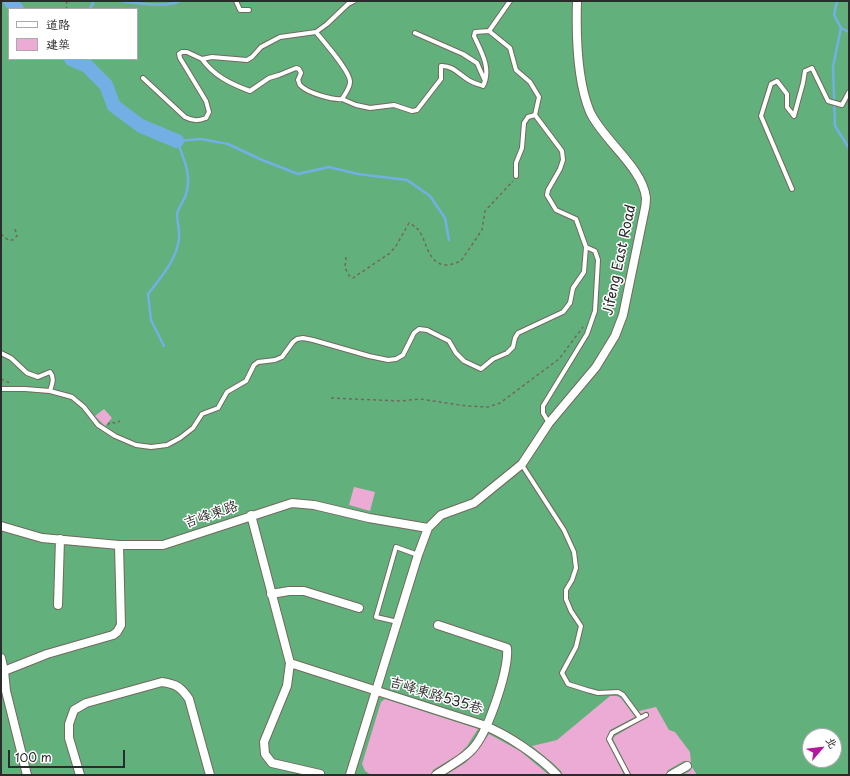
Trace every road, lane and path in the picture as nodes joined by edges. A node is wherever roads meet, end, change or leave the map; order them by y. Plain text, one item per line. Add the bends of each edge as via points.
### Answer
1 (236, 1) edge
2 (354, 1) edge
3 (510, 1) edge
4 (577, 1) edge
5 (249, 10) dead end
6 (489, 31) junction
7 (316, 32) junction
8 (415, 33) dead end
9 (202, 59) junction
10 (143, 78) dead end
11 (485, 81) junction
12 (849, 92) edge
13 (342, 99) junction
14 (535, 114) junction
15 (516, 176) joint
16 (792, 189) dead end
17 (16, 229) dead end
18 (1, 234) edge
19 (586, 247) junction
20 (346, 257) dead end
21 (586, 323) dead end
22 (1, 353) edge
23 (1, 389) edge
24 (50, 391) junction
25 (331, 398) dead end
26 (120, 421) dead end
27 (549, 423) junction
28 (111, 429) dead end
29 (522, 464) junction
30 (251, 515) junction
31 (1, 526) edge
32 (428, 528) junction
33 (60, 539) junction
34 (119, 545) junction
35 (418, 555) junction
36 (271, 594) junction
37 (58, 605) dead end
38 (359, 608) dead end
39 (398, 622) junction
40 (438, 625) dead end
41 (1, 658) edge
42 (290, 663) junction
43 (4, 671) junction
44 (376, 691) junction
45 (646, 715) dead end
46 (640, 718) junction
47 (487, 726) junction
48 (687, 766) dead end
49 (352, 773) edge
50 (320, 774) edge
51 (27, 775) edge
52 (80, 775) edge
53 (210, 775) edge
54 (436, 775) edge
55 (558, 775) edge
56 (628, 775) edge
57 (670, 775) edge

1 - 5 lane via 240,10
2 - 7 lane
3 - 6 lane
4 - 27 street, Jifeng East Road via 576,26 581,76 588,106 599,127 635,172 646,198 628,295 615,336 596,366
6 - 11 lane via 475,32 474,36 484,55 487,73
6 - 14 lane via 510,48 516,70 530,82 539,97
7 - 9 lane via 280,37 261,47 247,60 212,57
7 - 13 lane via 350,78 350,84
8 - 11 lane via 463,54 476,64
9 - 10 lane via 187,52 179,54 206,101 209,112 206,118 191,120 185,117
9 - 13 lane via 207,67 219,76 250,91 269,78 296,68 301,73 298,80 301,86 335,100
11 - 13 lane via 483,86 474,83 458,71 441,66 441,79 417,110 412,111 394,105 370,108
12 - 16 lane via 842,105 829,101 812,68 804,71 794,116 787,107 787,94 778,81 771,84 761,116
14 - 15 lane via 528,117 524,123
14 - 19 lane via 562,151 560,169 547,195 556,210 576,219
15 - 20 path via 512,184 485,211 482,230 461,261 444,265 436,260 427,250 421,233 409,224 390,253 353,278 345,268
17 - 18 path via 17,236 13,240 8,240
19 - 24 lane via 584,272 573,288 570,304 563,312 518,333 513,347 507,353 493,359 481,369 464,361 449,341 419,328 403,355 388,360 313,340 297,339 282,357 254,365 246,381 227,392 218,408 202,414 193,428 180,438 151,447 136,445 115,436 98,425 72,397
19 - 27 lane via 595,251 598,260 594,311 587,334 543,406 543,413
21 - 25 path via 558,359 500,403 488,407 420,400
22 - 24 lane via 11,358 27,373 38,377 50,372 53,380
23 - 24 lane
26 - 28 path via 110,422 107,426
27 - 29 street
29 - 32 street via 474,503 441,515
29 - 46 lane via 564,530 574,552 576,568 566,590 566,599 581,626 576,647 562,673 568,684 598,693 618,692 624,695
30 - 32 street, 吉峰東路 via 292,503 314,505
30 - 34 street, 吉峰東路 via 164,545
30 - 36 street
31 - 33 street, 吉峰東路 via 42,538
32 - 35 street
33 - 34 street, 吉峰東路
33 - 37 street
34 - 43 street via 121,626 117,632 47,654
35 - 39 street
35 - 39 lane via 396,547 376,617
36 - 38 street via 304,591
36 - 42 street
39 - 44 street
40 - 47 street via 507,648 508,656 502,682
41 - 43 street
42 - 44 street, 吉峰東路535巷
42 - 50 street via 287,686 264,742 265,754 272,763
43 - 51 street via 6,691
44 - 47 street, 吉峰東路535巷
44 - 49 street
45 - 46 lane
46 - 56 lane via 612,733 610,739
47 - 54 street via 475,746
47 - 55 street, 吉峰東路535巷 via 546,763
48 - 57 street
52 - 53 street via 69,738 69,724 74,710 86,703 162,682 183,689 189,699

